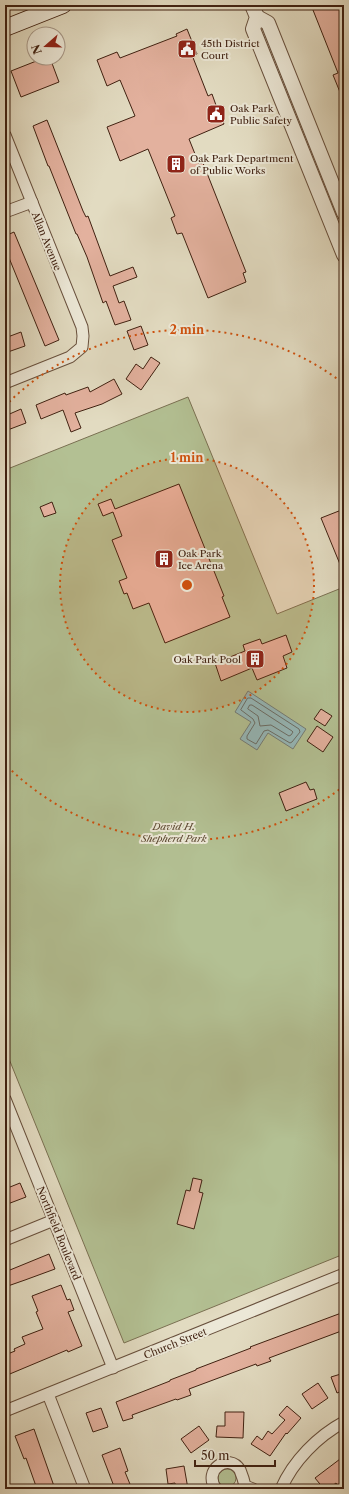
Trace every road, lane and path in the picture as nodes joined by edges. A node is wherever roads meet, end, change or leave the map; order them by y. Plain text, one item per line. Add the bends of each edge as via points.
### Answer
1 (63, 5) edge
2 (255, 11) edge
3 (5, 28) edge
4 (5, 135) edge
5 (32, 202) junction
6 (5, 212) edge
7 (344, 213) edge
8 (344, 255) edge
9 (5, 383) edge
10 (5, 1099) edge
11 (54, 1220) junction
12 (5, 1240) edge
13 (344, 1274) edge
14 (113, 1368) junction
15 (48, 1394) junction
16 (5, 1411) edge
17 (344, 1422) edge
18 (246, 1488) edge
19 (85, 1489) edge
20 (216, 1489) edge
21 (281, 1489) edge

1 - 3 main road
2 - 7 street via 268,23
2 - 8 street via 253,28
4 - 5 street, Allan Avenue
5 - 6 street
5 - 9 street, Allan Avenue via 82,327 82,347 70,357
10 - 11 street, Northfield Boulevard
11 - 12 street
11 - 14 street, Northfield Boulevard
13 - 14 street, Church Street
14 - 15 street, Church Street
15 - 16 street, Church Street
15 - 19 street
17 - 21 street via 311,1446 290,1471
18 - 20 street via 237,1466 227,1463 217,1466 213,1472 212,1483

